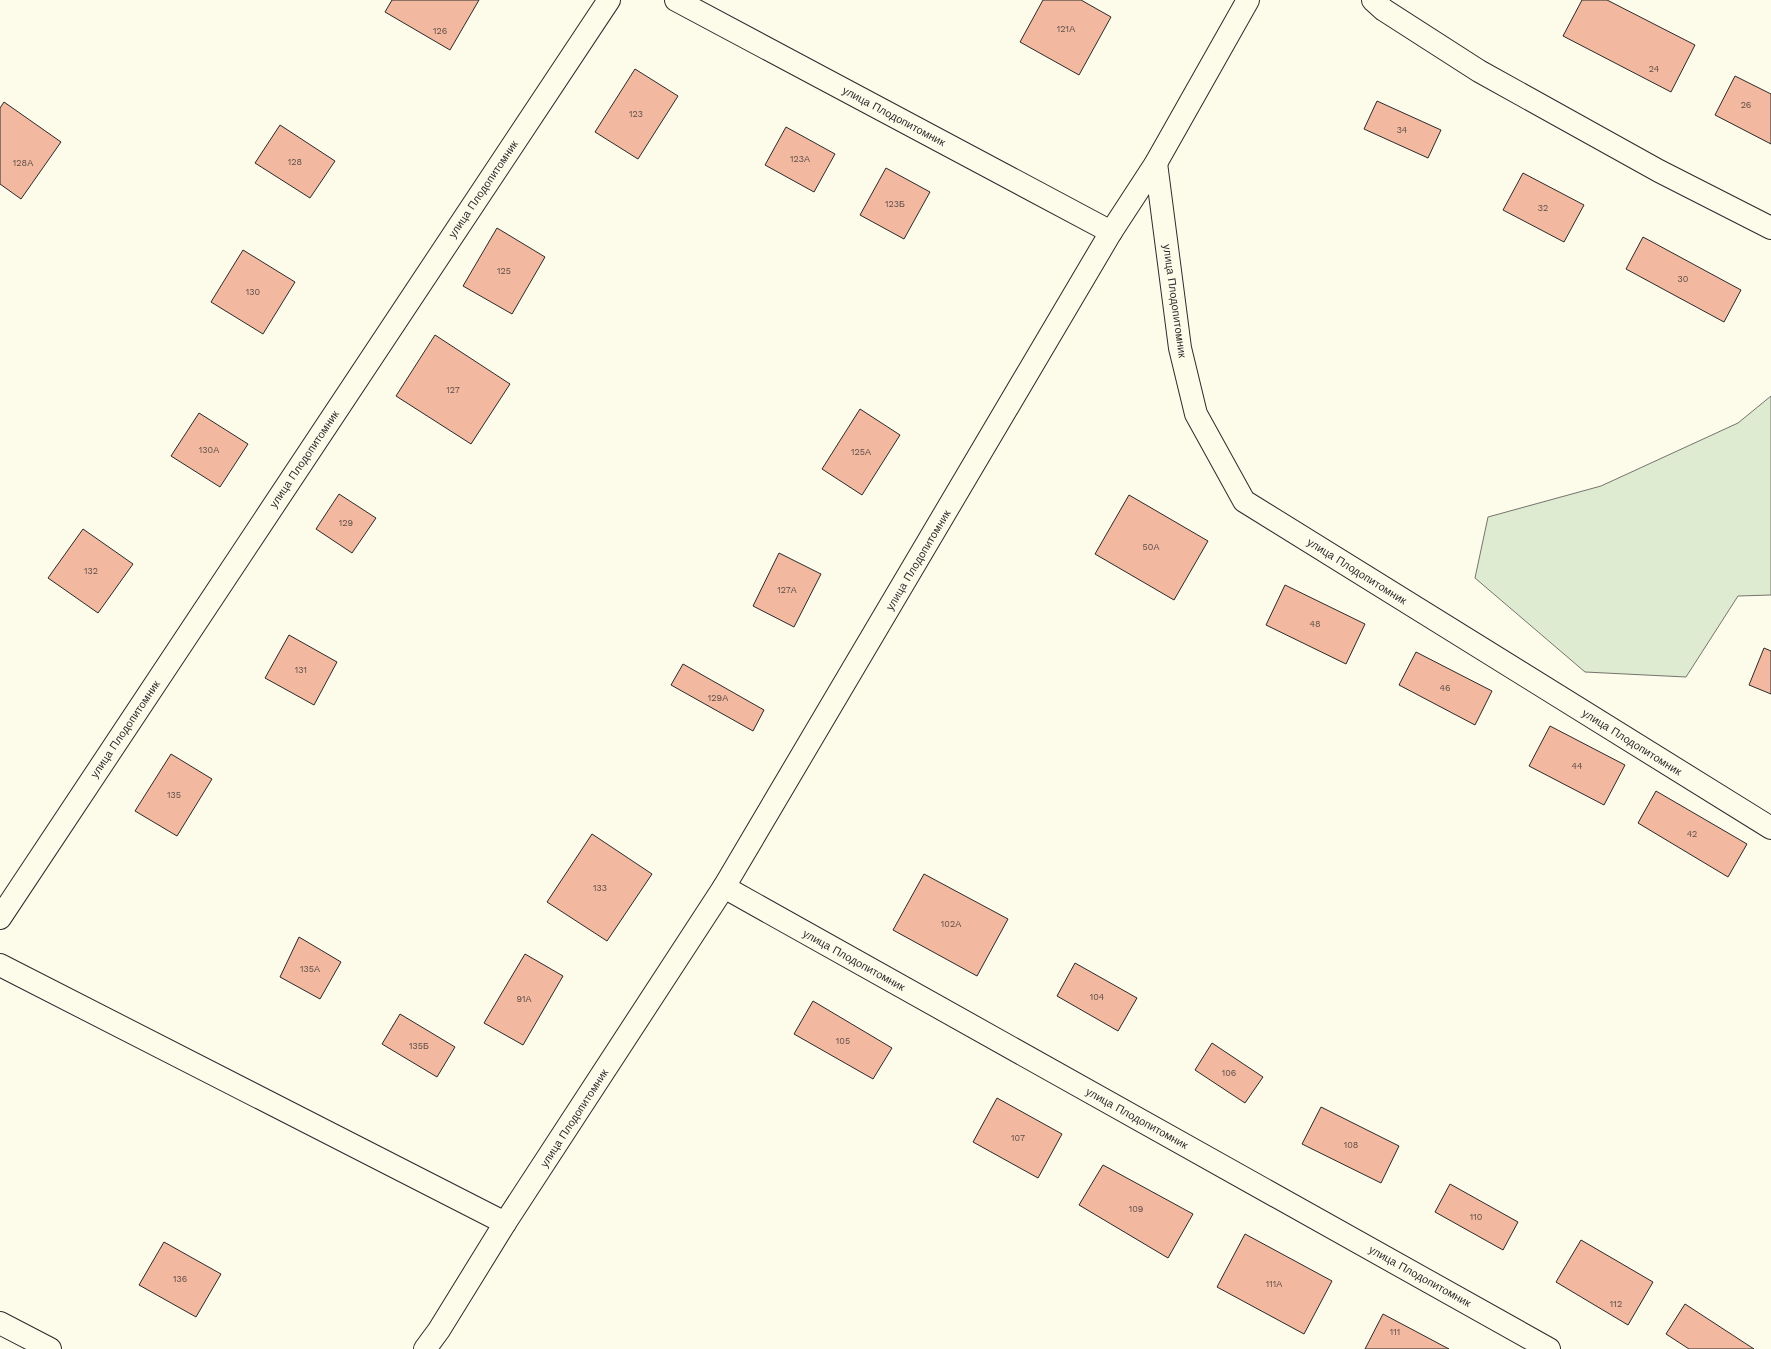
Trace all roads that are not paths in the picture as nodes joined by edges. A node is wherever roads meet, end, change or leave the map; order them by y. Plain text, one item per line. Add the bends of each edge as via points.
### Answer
1 (609, 0) edge
2 (676, 0) edge
3 (1248, 0) edge
4 (1373, 0) edge
5 (1156, 163) junction
6 (1771, 228) edge
7 (1111, 232) junction
8 (1771, 828) edge
9 (724, 887) junction
10 (0, 918) edge
11 (0, 965) edge
12 (505, 1223) junction
13 (0, 1323) edge
14 (50, 1349) edge
15 (425, 1349) edge
16 (1549, 1349) edge

1 - 10 street, улица Плодопитомник
2 - 7 street, улица Плодопитомник
3 - 5 street, улица Плодопитомник
4 - 6 street via 1384,10 1479,71 1659,171
5 - 7 street, улица Плодопитомник
5 - 8 street, улица Плодопитомник via 1180,348 1196,414 1244,501
7 - 9 street, улица Плодопитомник
9 - 12 street, улица Плодопитомник
9 - 16 street, улица Плодопитомник
11 - 12 street
12 - 15 street, улица Плодопитомник
13 - 14 street

